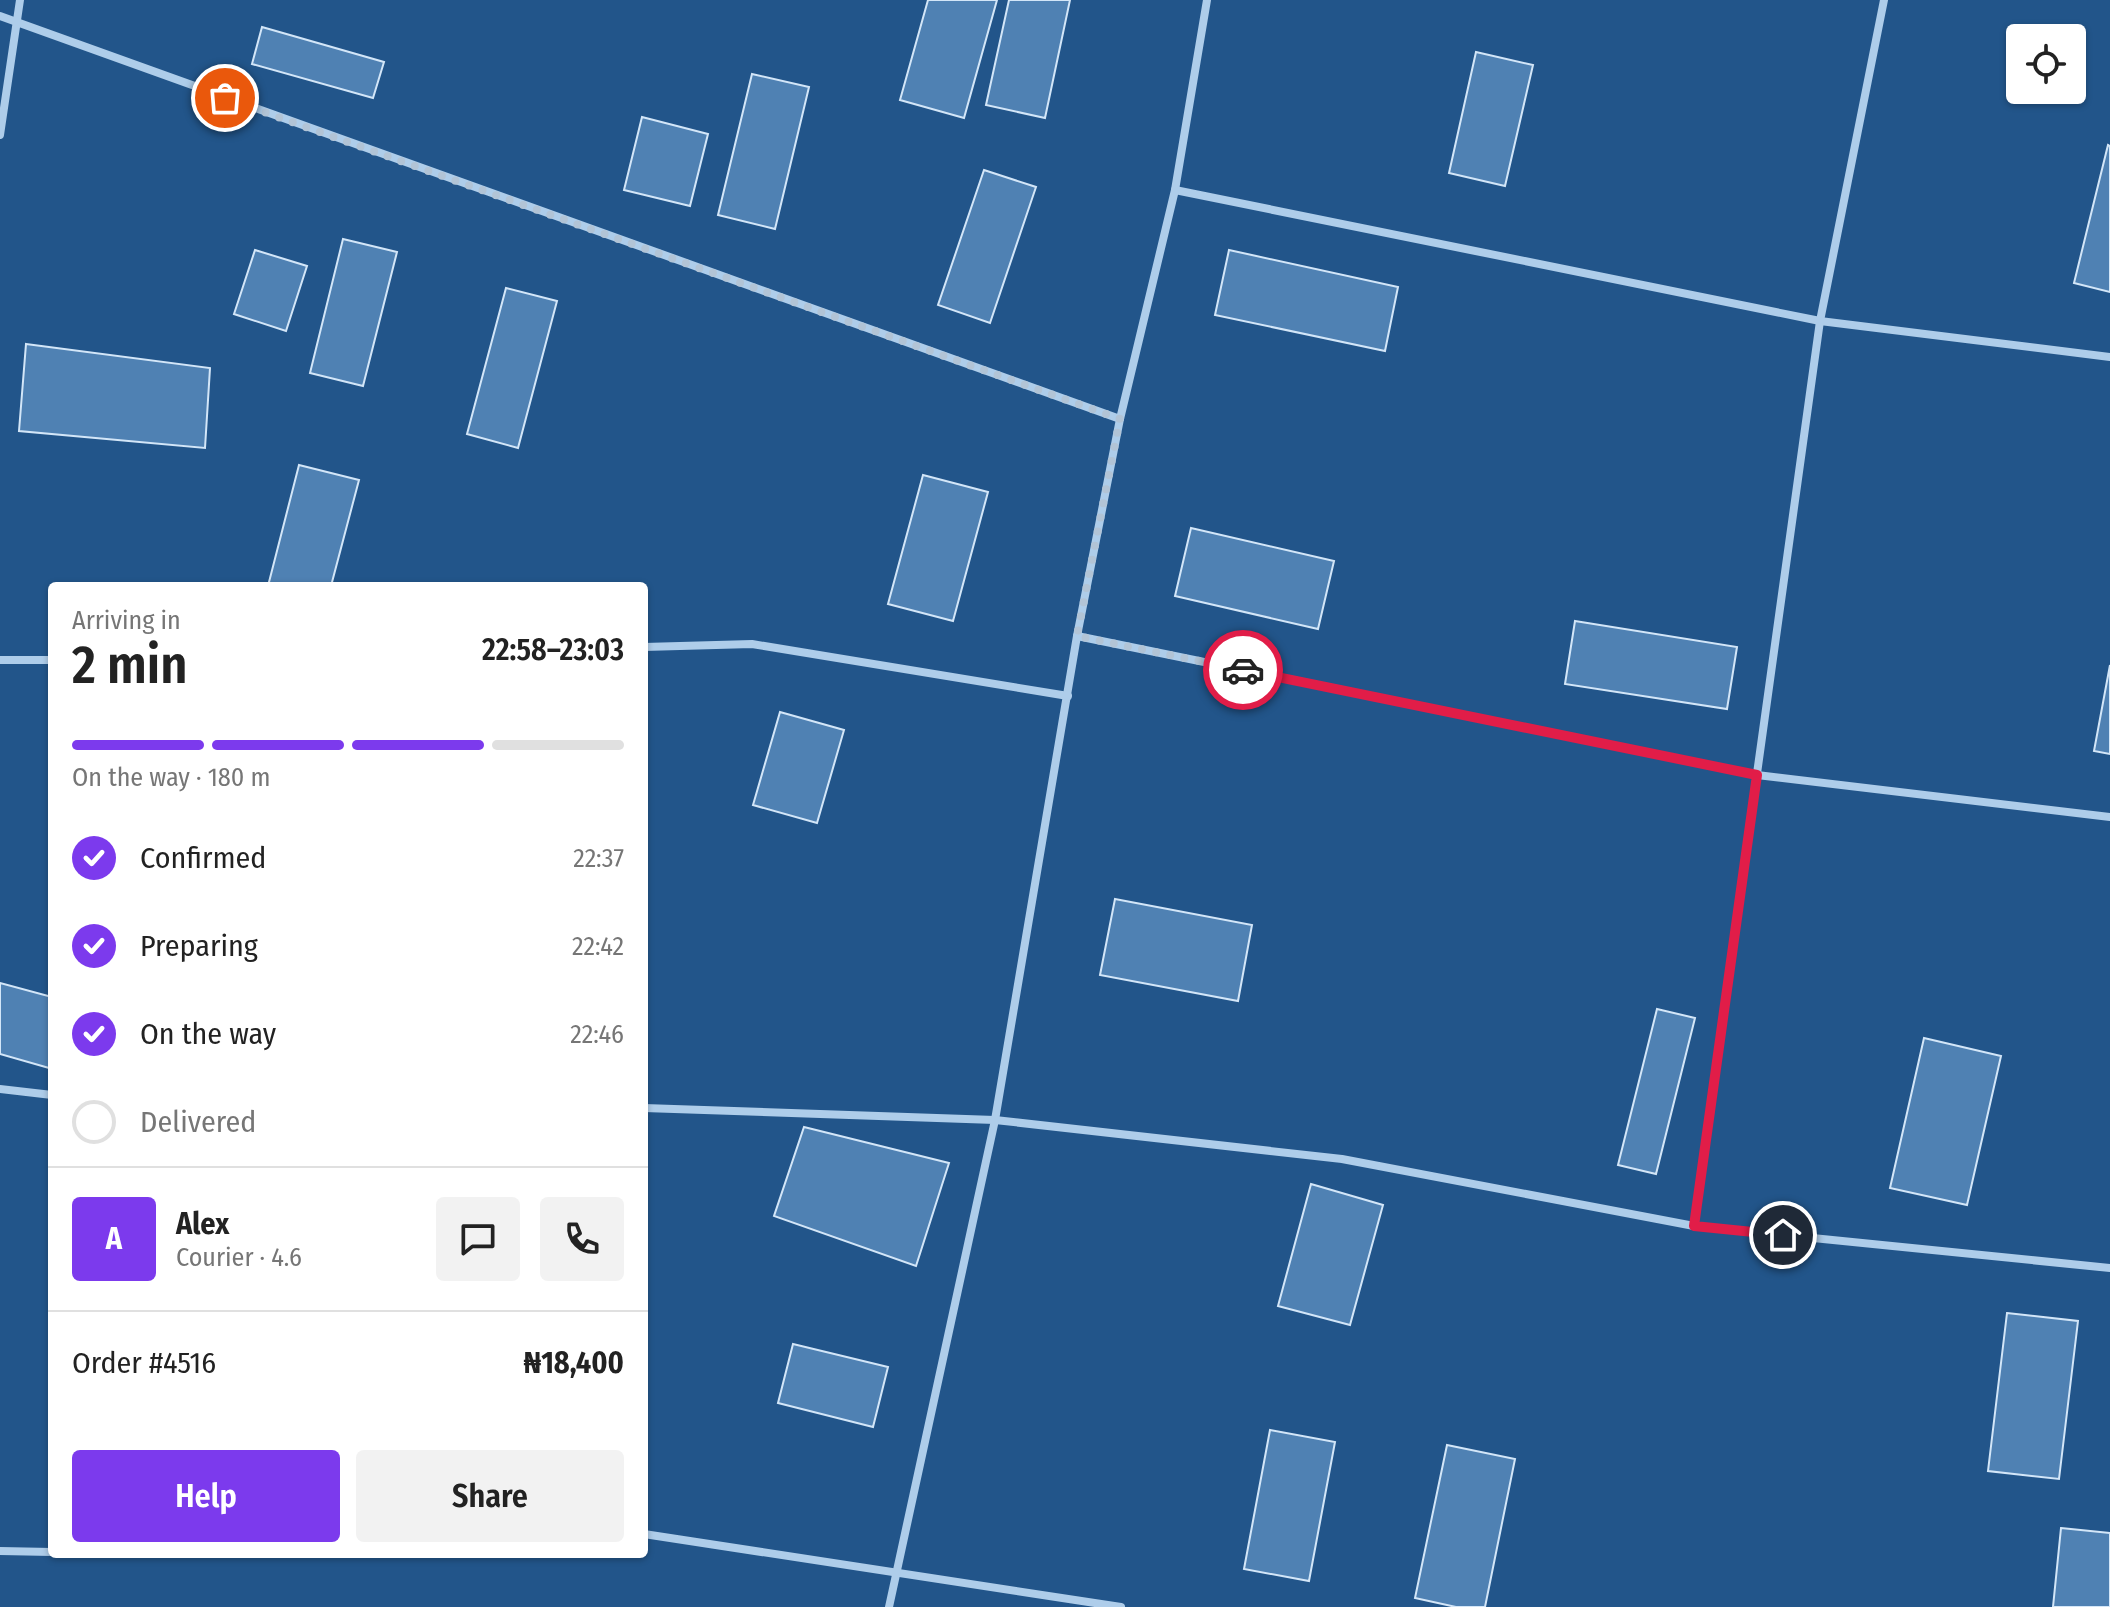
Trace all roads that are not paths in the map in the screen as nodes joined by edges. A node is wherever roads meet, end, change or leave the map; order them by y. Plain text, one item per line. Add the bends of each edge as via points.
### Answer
1 (20, 0) edge
2 (1207, 0) edge
3 (1884, 0) edge
4 (0, 16) edge
5 (16, 23) junction
6 (0, 135) edge
7 (1175, 190) junction
8 (1820, 321) junction
9 (2110, 357) edge
10 (1120, 419) junction
11 (1077, 636) junction
12 (648, 647) edge
13 (0, 660) edge
14 (48, 660) edge
15 (1068, 696) junction
16 (1757, 775) junction
17 (2110, 817) edge
18 (0, 1089) edge
19 (48, 1095) edge
20 (648, 1108) edge
21 (995, 1120) junction
22 (1694, 1226) junction
23 (2110, 1268) edge
24 (648, 1535) edge
25 (0, 1551) edge
26 (48, 1552) edge
27 (895, 1572) junction
28 (889, 1607) edge
29 (1121, 1607) edge

1 - 5 street
2 - 7 street
3 - 8 street
4 - 5 street
5 - 6 street
5 - 10 street
7 - 8 street
7 - 10 street
8 - 9 street
8 - 16 street
10 - 11 street
11 - 15 street
11 - 16 street
12 - 15 street via 752,644
13 - 14 street
15 - 21 street
16 - 17 street
16 - 22 street
18 - 19 street
20 - 21 street
21 - 22 street via 1342,1159
21 - 27 street
22 - 23 street
24 - 27 street
25 - 26 street
27 - 28 street
27 - 29 street

